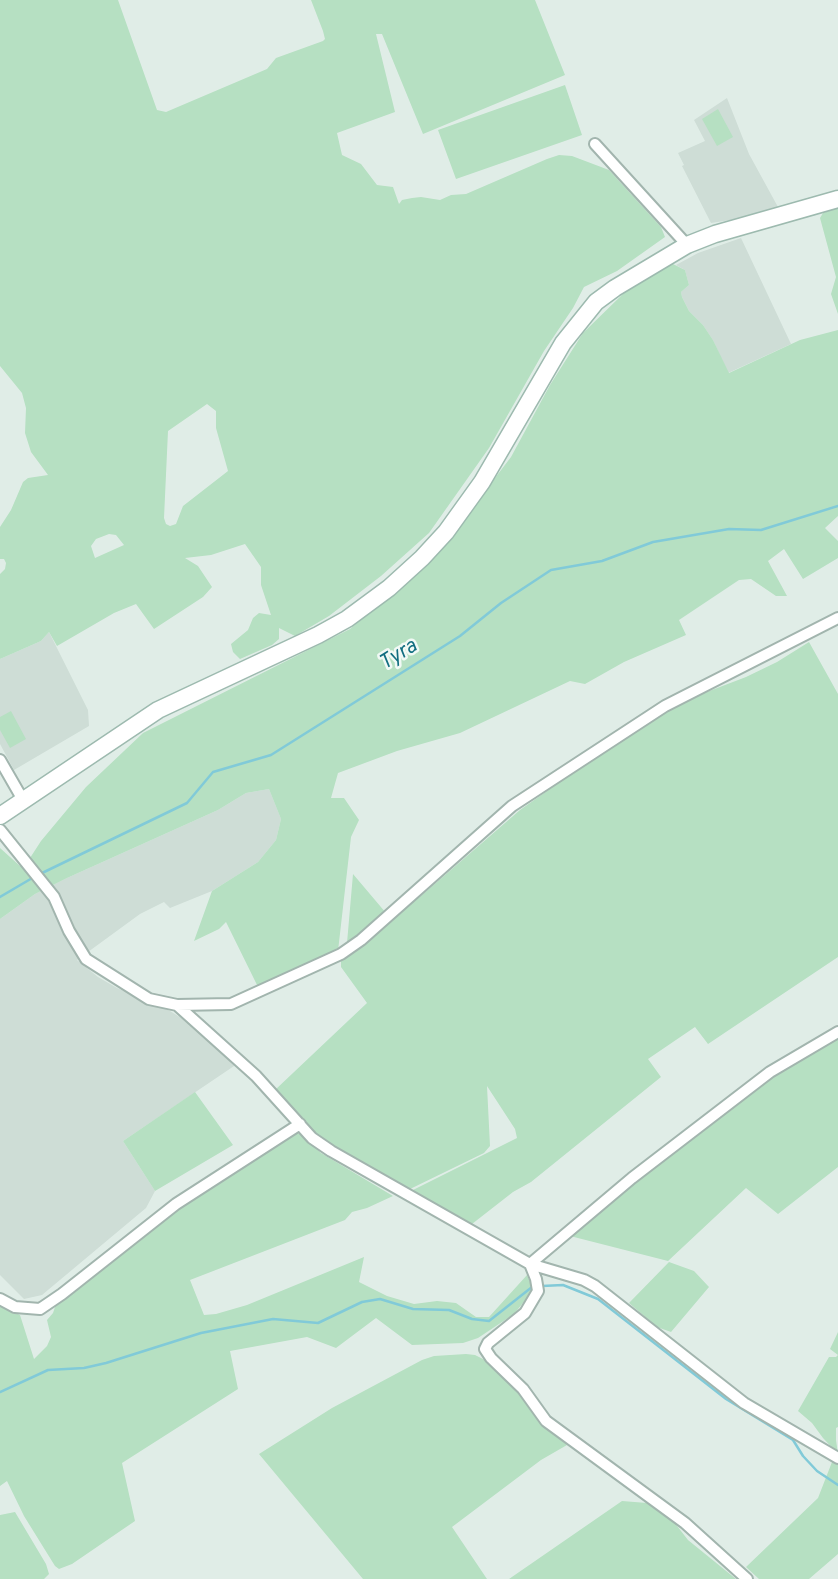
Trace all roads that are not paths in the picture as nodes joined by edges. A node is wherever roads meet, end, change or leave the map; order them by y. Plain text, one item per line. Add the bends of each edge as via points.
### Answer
1 (595, 144) dead end
2 (838, 199) edge
3 (687, 245) junction
4 (838, 618) edge
5 (0, 760) edge
6 (23, 800) junction
7 (0, 816) edge
8 (0, 830) edge
9 (177, 1005) junction
10 (838, 1032) edge
11 (300, 1124) junction
12 (530, 1264) junction
13 (0, 1299) edge
14 (838, 1458) edge
15 (747, 1579) edge

1 - 3 street
2 - 3 street
3 - 6 street via 615,288 579,320 482,482 446,532 389,587 318,635 158,710
4 - 9 street via 665,706 512,806 341,954 231,1004
5 - 6 street
6 - 7 street
8 - 9 street via 54,897 86,959 149,999
9 - 11 street via 256,1076
10 - 12 street via 770,1072
11 - 12 street via 331,1152
11 - 13 street via 176,1203 40,1309 15,1307
12 - 14 street via 595,1286 744,1403
12 - 15 street via 538,1292 525,1313 488,1343 485,1349 491,1358 523,1389 546,1421 685,1523

